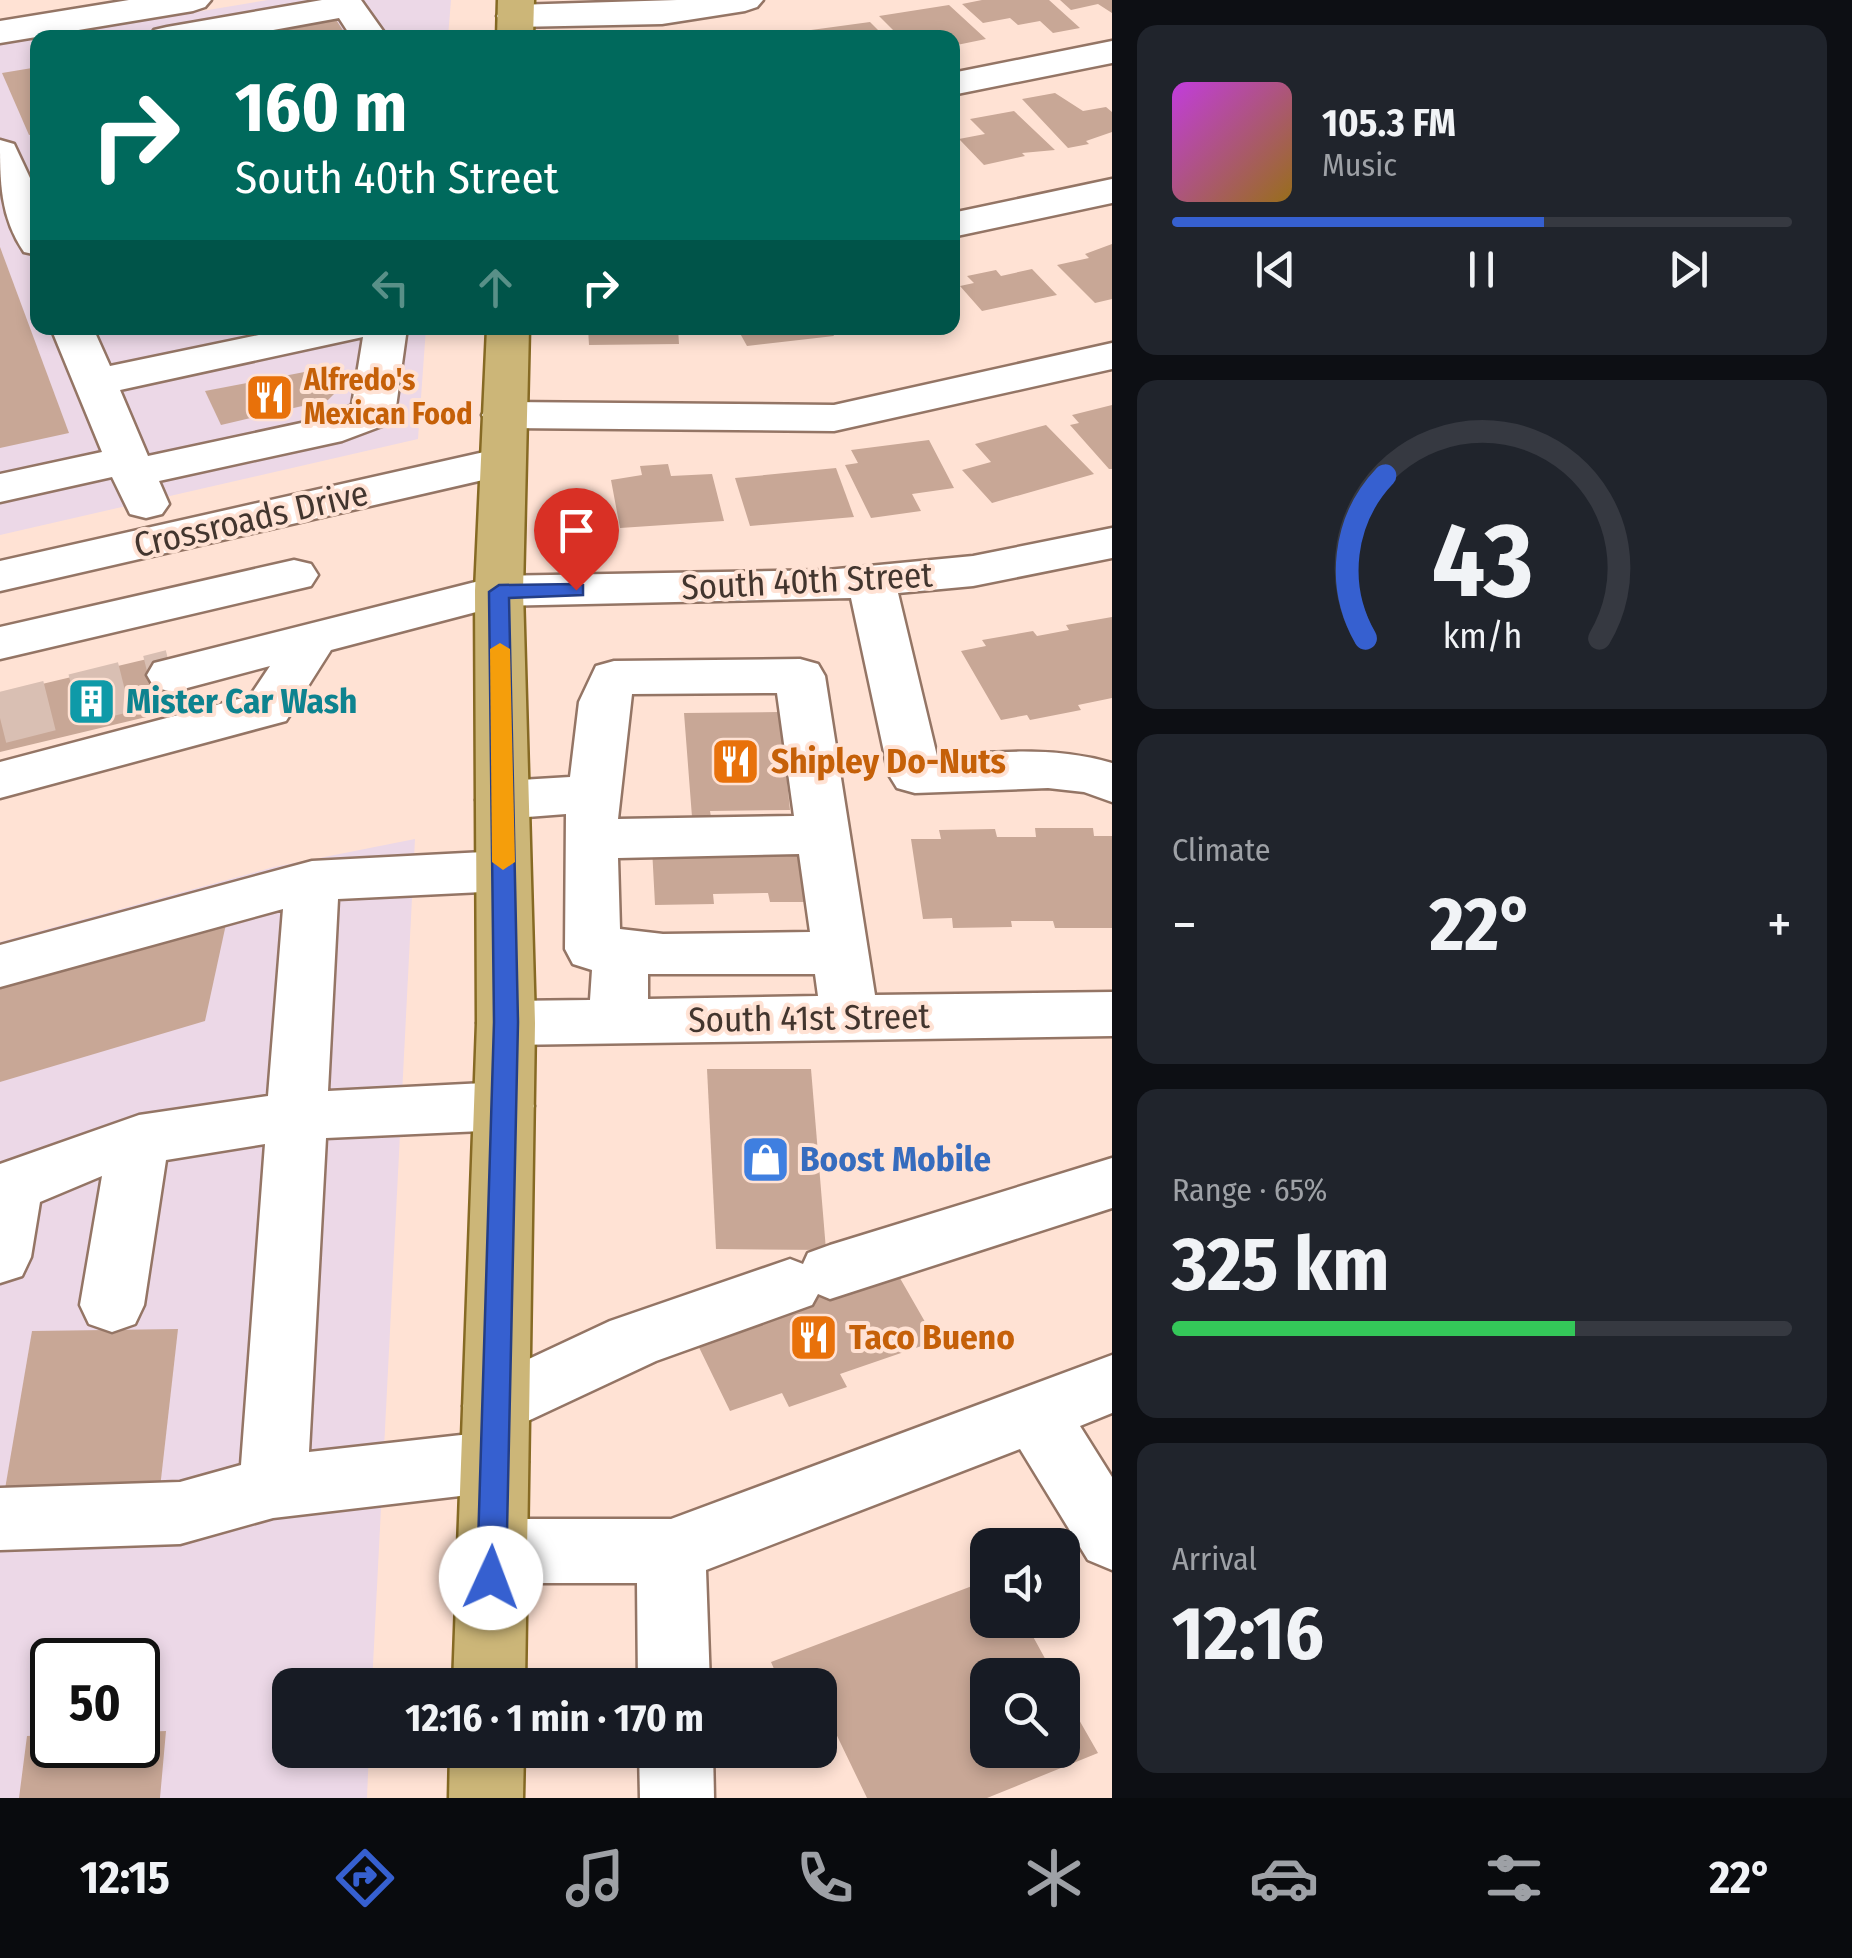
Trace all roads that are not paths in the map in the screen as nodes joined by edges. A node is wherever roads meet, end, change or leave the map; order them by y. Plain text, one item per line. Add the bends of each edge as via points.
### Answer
1 (193, 0) edge
2 (745, 0) edge
3 (515, 18) edge
4 (212, 30) edge
5 (364, 30) edge
6 (0, 32) edge
7 (1112, 52) edge
8 (30, 61) edge
9 (0, 66) edge
10 (960, 82) edge
11 (15, 162) edge
12 (1112, 192) edge
13 (30, 213) edge
14 (960, 223) edge
15 (75, 335) edge
16 (317, 335) edge
17 (385, 335) edge
18 (508, 335) edge
19 (1112, 356) edge
20 (95, 382) junction
21 (503, 439) junction
22 (130, 467) junction
23 (0, 488) edge
24 (266, 516) junction
25 (160, 540) junction
26 (1112, 543) edge
27 (294, 575) junction
28 (0, 576) edge
29 (872, 581) junction
30 (499, 592) junction
31 (315, 636) junction
32 (0, 643) edge
33 (788, 645) junction
34 (172, 675) tunnel mouth
35 (0, 780) edge
36 (1112, 784) edge
37 (502, 800) junction
38 (592, 816) junction
39 (825, 834) junction
40 (504, 871) junction
41 (312, 881) junction
42 (621, 950) junction
43 (841, 953) junction
44 (0, 966) edge
45 (1112, 1014) edge
46 (850, 1017) junction
47 (618, 1021) junction
48 (506, 1022) junction
49 (504, 1106) junction
50 (294, 1117) junction
51 (139, 1139) junction
52 (1112, 1183) edge
53 (6, 1188) edge
54 (0, 1257) edge
55 (112, 1306) dead end
56 (1112, 1384) edge
57 (1035, 1413) junction
58 (495, 1434) junction
59 (273, 1487) junction
60 (0, 1519) edge
61 (1112, 1538) edge
62 (492, 1551) junction
63 (671, 1551) junction
64 (489, 1668) edge
65 (674, 1668) edge
66 (487, 1768) edge
67 (676, 1768) edge
68 (486, 1798) edge
69 (677, 1798) edge

1 - 6 street
2 - 3 street via 662,13
4 - 5 street via 348,6
7 - 10 street
8 - 9 street
11 - 13 street
12 - 14 street
15 - 20 street
16 - 20 street
17 - 22 street via 374,407 366,417 342,428
18 - 21 main road
19 - 21 street, Crossroads Drive via 834,418
20 - 22 street
21 - 24 street, Crossroads Drive
21 - 30 main road
22 - 23 street
22 - 25 street
24 - 25 street, Crossroads Drive
24 - 27 street
25 - 28 street, Crossroads Drive
26 - 29 street, South 40th Street via 972,571
27 - 31 street
27 - 32 street
29 - 33 street, South 40th Street
29 - 36 street via 915,775 1065,770
30 - 31 street, South 40th Street
30 - 33 street, South 40th Street
30 - 37 main road
31 - 34 street, South 40th Street
31 - 35 street via 268,709
33 - 38 street via 614,678 604,702
33 - 39 street
37 - 38 street
37 - 40 main road
38 - 39 street
38 - 42 street via 592,948
39 - 43 street
40 - 41 street
40 - 48 main road
41 - 44 street
41 - 50 street
42 - 43 street
42 - 47 street
43 - 46 street
45 - 46 street, South 41st Street
46 - 47 street, South 41st Street
47 - 48 street, South 41st Street
48 - 49 main road
49 - 50 street
49 - 58 main road
50 - 51 street
50 - 59 street
51 - 53 street
51 - 55 street
52 - 58 street via 633,1341
53 - 54 street
56 - 57 street
57 - 61 street
57 - 63 street
58 - 59 street
58 - 62 main road
59 - 60 street via 180,1512
62 - 63 street
62 - 64 main road
63 - 65 street
66 - 68 main road
67 - 69 street

